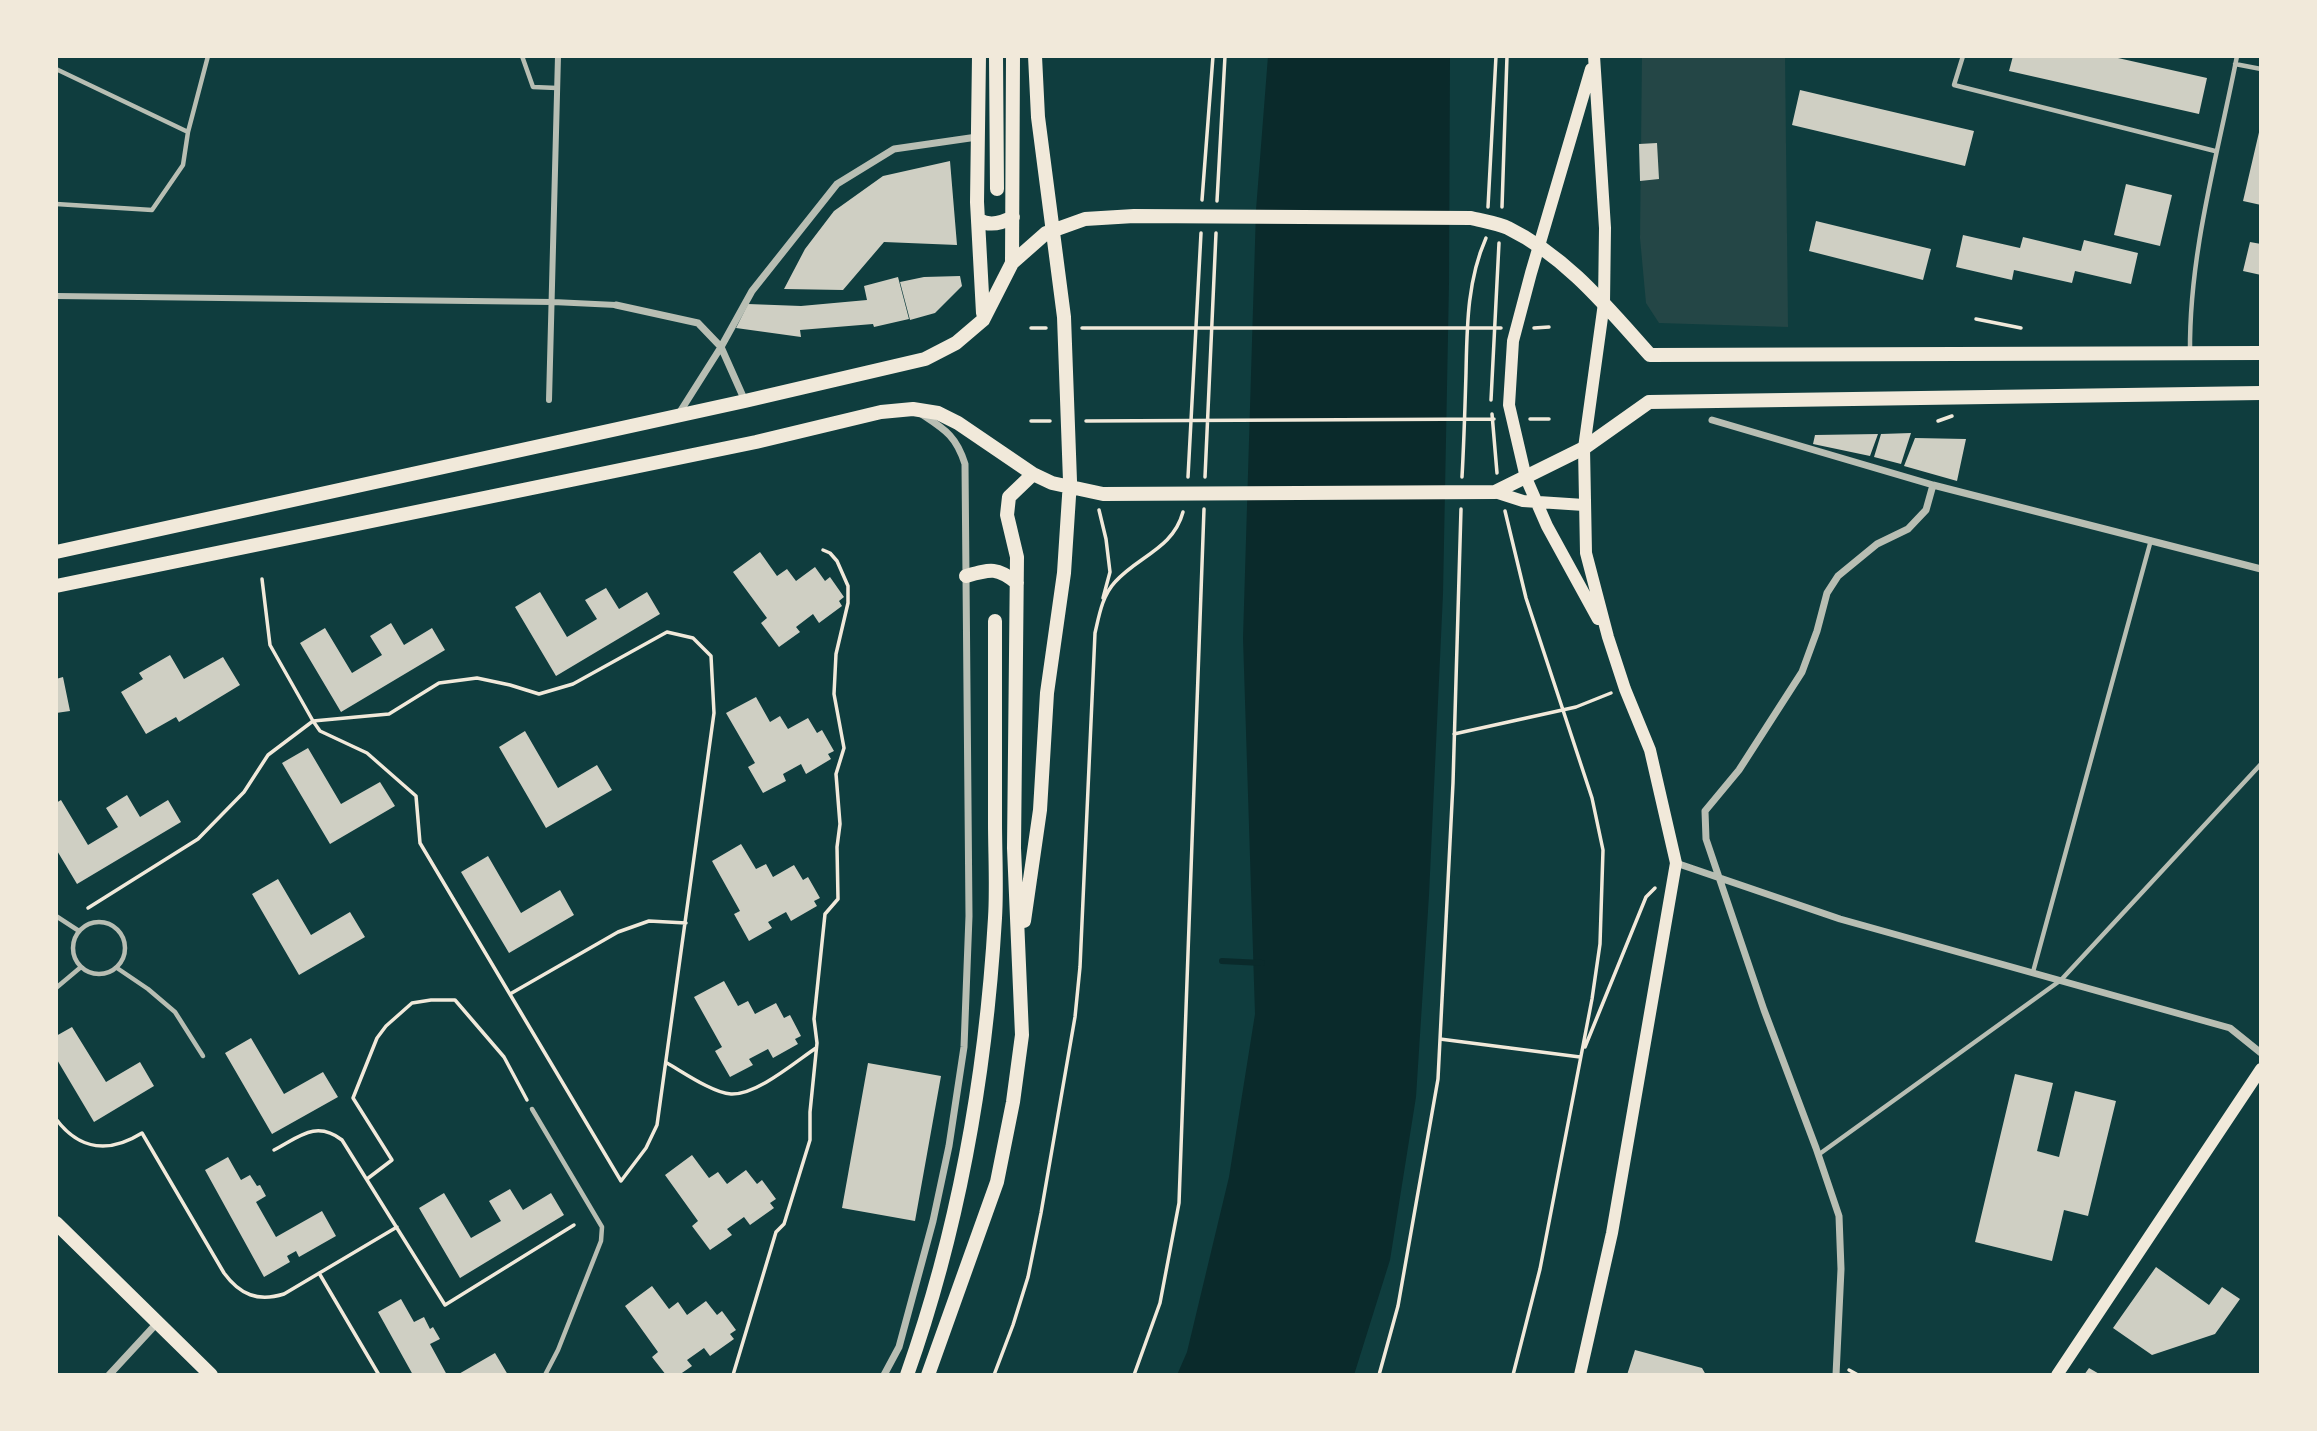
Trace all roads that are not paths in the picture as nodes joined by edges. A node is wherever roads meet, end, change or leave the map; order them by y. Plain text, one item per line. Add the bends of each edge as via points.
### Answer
1 (208, 56) edge
2 (522, 56) edge
3 (558, 56) edge
4 (979, 56) edge
5 (996, 56) edge
6 (1013, 56) edge
7 (1035, 56) edge
8 (1963, 56) edge
9 (2237, 56) edge
10 (1594, 57) edge
11 (2235, 64) junction
12 (56, 69) edge
13 (2261, 69) edge
14 (557, 89) junction
15 (188, 132) junction
16 (978, 137) junction
17 (2215, 151) junction
18 (996, 189) dead end
19 (56, 204) edge
20 (1013, 217) junction
21 (979, 220) junction
22 (1012, 263) junction
23 (56, 296) edge
24 (553, 302) junction
25 (1604, 303) junction
26 (616, 305) joint
27 (983, 320) junction
28 (721, 347) junction
29 (2190, 353) junction
30 (2261, 353) edge
31 (2261, 393) edge
32 (549, 400) dead end
33 (745, 401) junction
34 (912, 409) junction
35 (677, 416) junction
36 (1712, 420) dead end
37 (1584, 448) junction
38 (1033, 474) junction
39 (1933, 485) junction
40 (1497, 486) junction
41 (1584, 505) junction
42 (2152, 540) junction
43 (56, 552) edge
44 (2261, 569) edge
45 (966, 576) junction
46 (1017, 583) junction
47 (56, 586) edge
48 (995, 621) dead end
49 (1608, 637) junction
50 (2261, 764) edge
51 (1676, 863) junction
52 (1720, 878) junction
53 (56, 916) edge
54 (79, 931) junction
55 (1020, 953) junction
56 (81, 967) junction
57 (117, 968) junction
58 (2033, 972) junction
59 (2061, 980) junction
60 (56, 988) edge
61 (2261, 1054) edge
62 (203, 1056) dead end
63 (2261, 1069) edge
64 (532, 1110) road end
65 (1818, 1155) junction
66 (56, 1223) edge
67 (158, 1322) junction
68 (109, 1375) edge
69 (211, 1375) edge
70 (545, 1375) edge
71 (884, 1375) edge
72 (907, 1375) edge
73 (928, 1375) edge
74 (1580, 1375) edge
75 (1836, 1375) edge
76 (2057, 1375) edge

1 - 15 lane
2 - 14 lane via 533,87
3 - 14 street
4 - 16 main road
5 - 18 main road
6 - 20 main road
7 - 55 main road via 1038,117 1064,317 1070,481 1040,810
8 - 17 lane via 1954,85
9 - 11 lane
10 - 25 main road via 1605,228
10 - 49 main road via 1513,341 1510,405 1526,478
11 - 13 lane
11 - 17 lane
12 - 15 lane
14 - 24 street
15 - 19 lane via 183,164 152,210
16 - 21 main road
16 - 28 street via 894,149 837,184 752,291
17 - 29 lane via 2190,309
20 - 21 main road via 986,225
20 - 22 main road
21 - 27 main road
22 - 25 main road via 1046,233 1085,219 1471,218 1506,227 1545,250
22 - 27 main road
23 - 24 street
24 - 26 street
24 - 32 street
25 - 29 main road via 1650,355
25 - 37 main road
26 - 28 street via 698,323
27 - 33 main road via 956,343 925,359
28 - 33 street
28 - 35 street
29 - 30 main road
31 - 37 main road via 1649,402
33 - 35 main road
34 - 38 main road via 938,413 958,423
34 - 45 street via 944,430 963,455
34 - 47 main road
35 - 43 main road
36 - 39 street
37 - 40 main road
37 - 41 main road
38 - 40 main road via 1103,494
38 - 46 main road via 1009,497 1007,515 1017,557
39 - 42 street
39 - 52 street via 1926,510 1908,529 1877,544 1838,576 1827,593 1802,672 1739,771 1705,811 1706,839
40 - 41 main road via 1523,501
41 - 49 main road via 1586,553
42 - 44 street
42 - 58 lane
45 - 46 main road via 1002,571
45 - 71 street via 969,916 964,1047 933,1222 899,1347
46 - 55 main road via 1014,848
48 - 72 main road via 995,916 982,1048 945,1255
49 - 51 main road via 1650,750
50 - 59 lane
51 - 52 street
51 - 74 main road via 1612,1233
52 - 58 street via 1840,919
52 - 65 street
53 - 54 lane
54 - 56 lane via 73,947
54 - 57 lane via 102,922 117,929 125,944
55 - 73 main road via 1022,1035 997,1182
56 - 57 lane via 101,974
56 - 60 lane
57 - 62 lane via 174,1012
58 - 59 street
59 - 61 street via 2230,1028
59 - 65 lane
63 - 76 main road
64 - 70 lane via 602,1227 601,1241
65 - 75 street via 1839,1216
66 - 67 main road
67 - 68 street
67 - 69 main road

